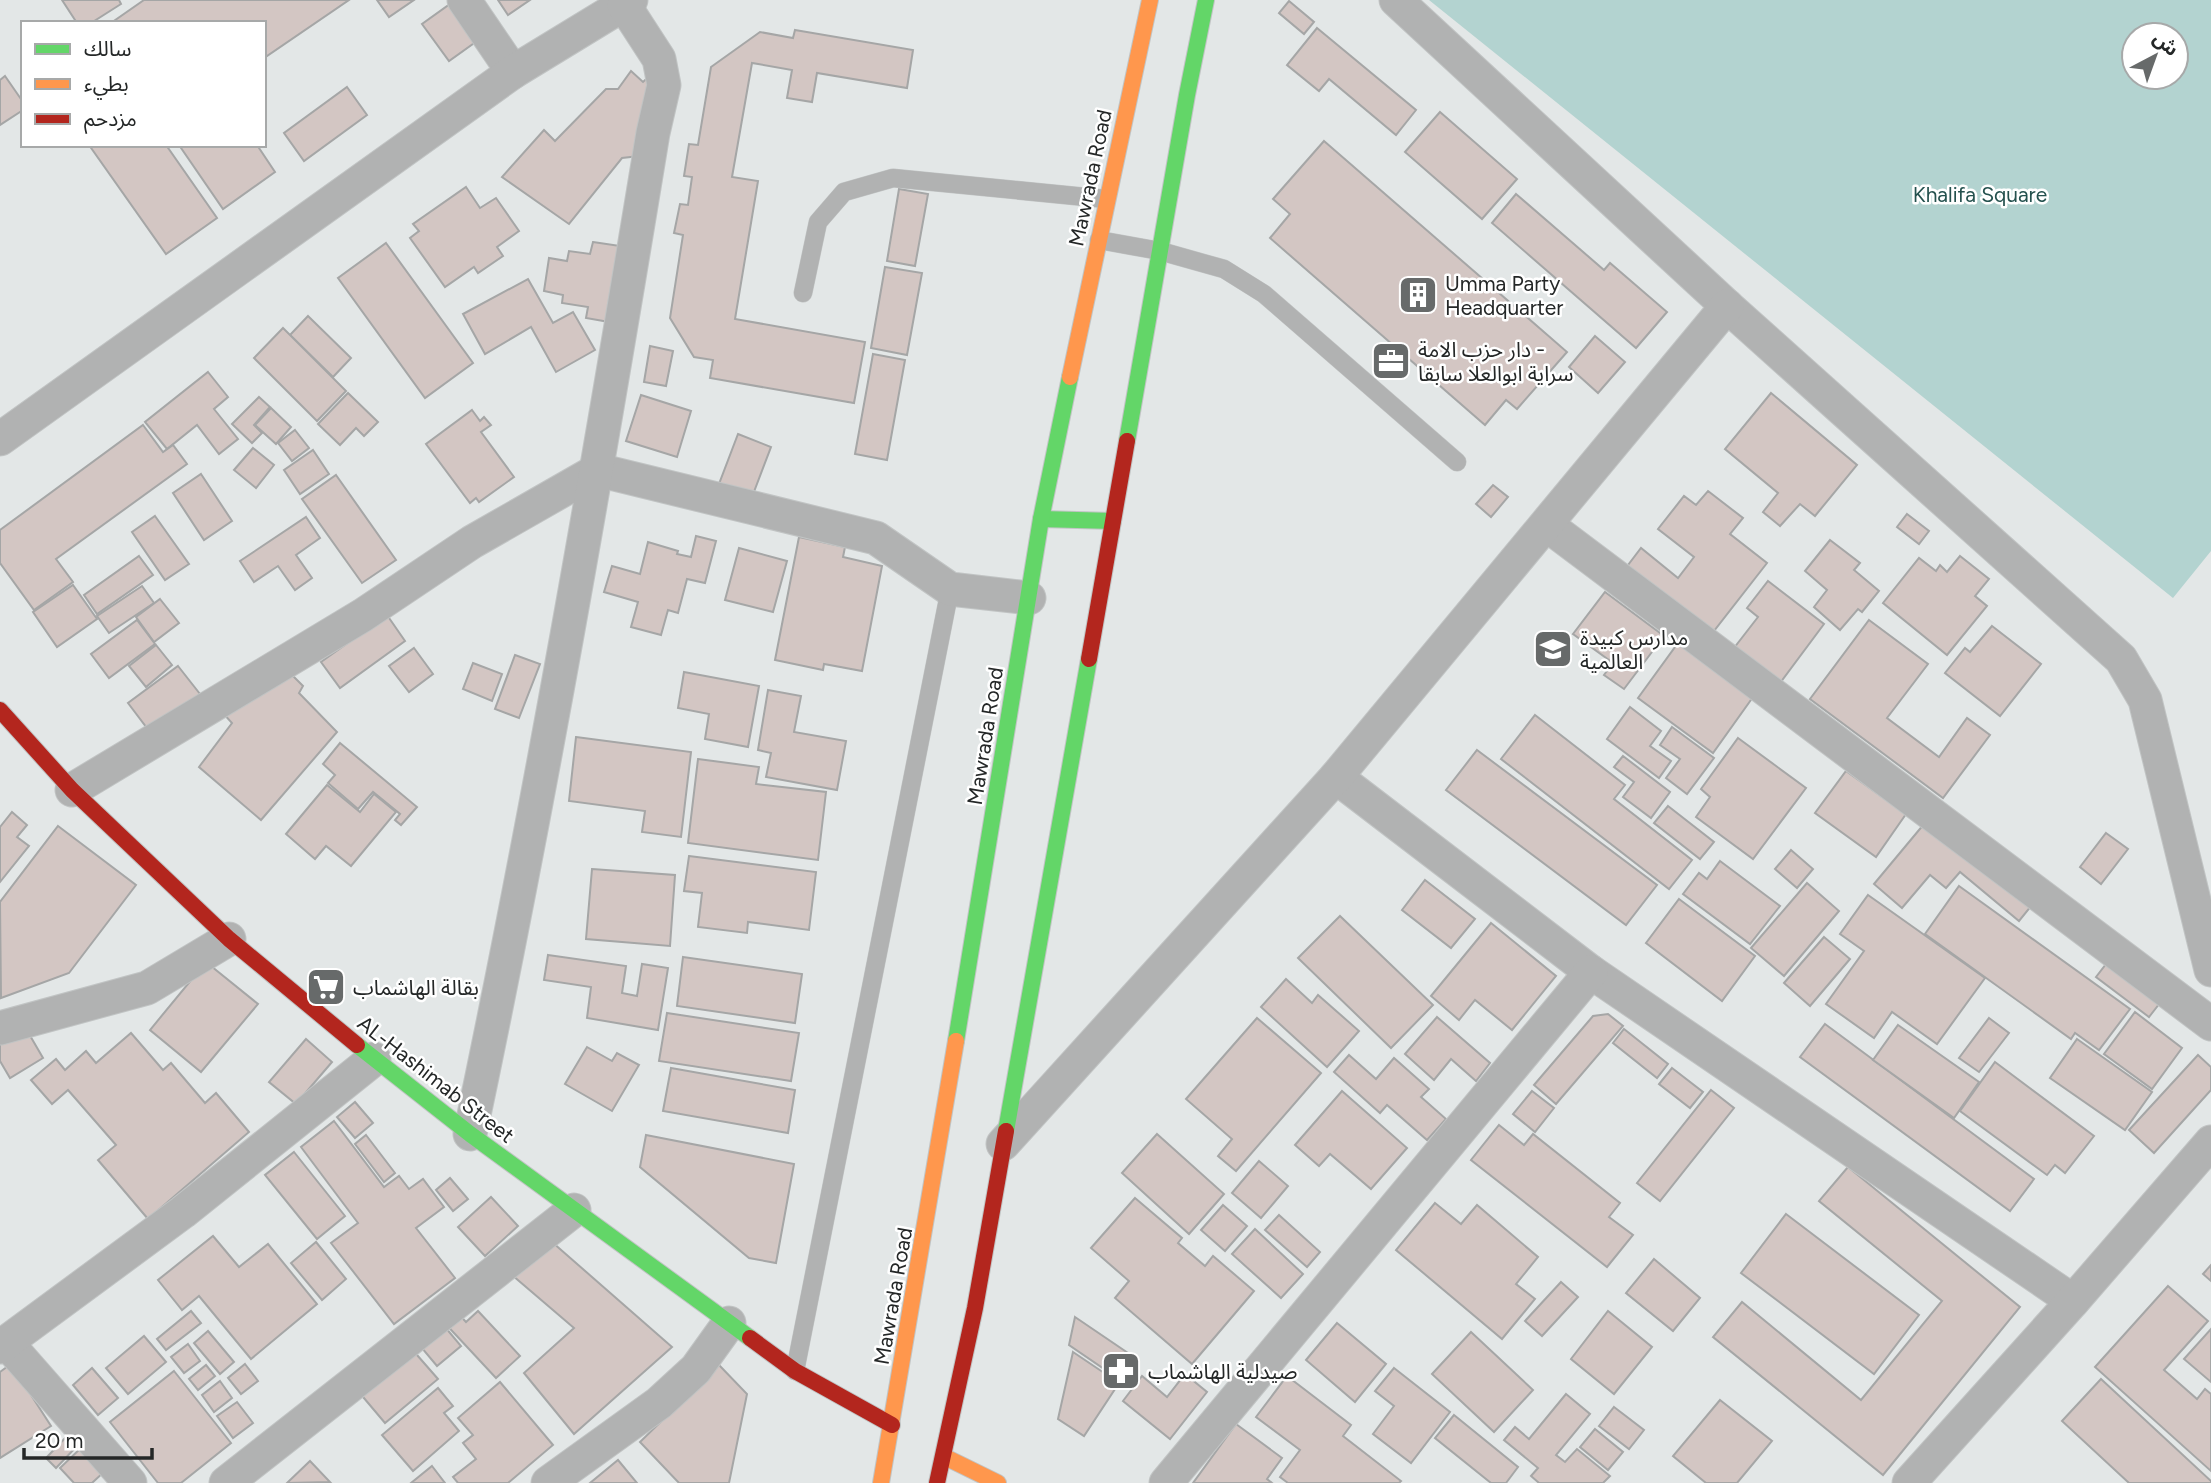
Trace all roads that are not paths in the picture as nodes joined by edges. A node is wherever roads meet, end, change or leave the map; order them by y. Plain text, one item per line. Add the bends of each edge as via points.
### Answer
1 (464, 0) edge
2 (1150, 0) edge
3 (1206, 0) edge
4 (1396, 0) edge
5 (627, 2) edge
6 (513, 72) junction
7 (1106, 199) junction
8 (1100, 240) junction
9 (1160, 251) junction
10 (803, 293) dead end
11 (1727, 306) junction
12 (0, 439) edge
13 (1457, 461) dead end
14 (598, 470) junction
15 (1041, 519) junction
16 (1113, 521) junction
17 (1547, 525) junction
18 (950, 589) junction
19 (1029, 598) junction
20 (0, 710) edge
21 (1336, 776) junction
22 (72, 790) junction
23 (229, 939) junction
24 (2211, 970) edge
25 (1591, 972) junction
26 (2211, 1024) edge
27 (0, 1028) edge
28 (374, 1059) junction
29 (470, 1134) junction
30 (2211, 1142) edge
31 (1003, 1144) junction
32 (574, 1210) junction
33 (2073, 1301) junction
34 (729, 1323) junction
35 (4, 1345) edge
36 (795, 1371) junction
37 (892, 1425) junction
38 (944, 1457) junction
39 (559, 1480) edge
40 (130, 1483) edge
41 (226, 1483) edge
42 (881, 1483) edge
43 (937, 1483) edge
44 (998, 1483) edge
45 (1167, 1483) edge
46 (1909, 1483) edge

1 - 6 street
2 - 7 main road, Mawrada Road
3 - 9 main road
4 - 11 street
5 - 6 street
5 - 14 street via 660,60 664,85
6 - 12 street
7 - 8 main road, Mawrada Road
7 - 10 lane via 893,178 844,192 818,222
8 - 9 lane
8 - 15 main road, Mawrada Road
9 - 13 lane via 1224,269 1264,294
9 - 16 main road
11 - 17 street
11 - 24 street via 2121,659 2145,700
14 - 18 street via 876,538
14 - 22 street via 472,542 363,615
14 - 29 street via 517,914
15 - 16 main road
15 - 19 main road, Mawrada Road
16 - 31 main road
17 - 21 street
17 - 26 street
18 - 19 street
18 - 36 lane
19 - 37 main road, Mawrada Road
20 - 22 main road, AL-Hashimab Street
21 - 25 street
21 - 31 street
22 - 23 main road, AL-Hashimab Street
23 - 27 street via 147,988
23 - 28 main road, AL-Hashimab Street
25 - 33 street
25 - 45 street
28 - 29 main road, AL-Hashimab Street
28 - 35 street via 183,1212
29 - 32 main road, AL-Hashimab Street
30 - 33 street
31 - 38 main road
32 - 34 main road, AL-Hashimab Street
32 - 41 street
33 - 46 street
34 - 36 main road, AL-Hashimab Street
34 - 39 street via 696,1369
35 - 40 street
36 - 37 main road, AL-Hashimab Street
37 - 42 main road, Mawrada Road
38 - 43 main road
38 - 44 main road

